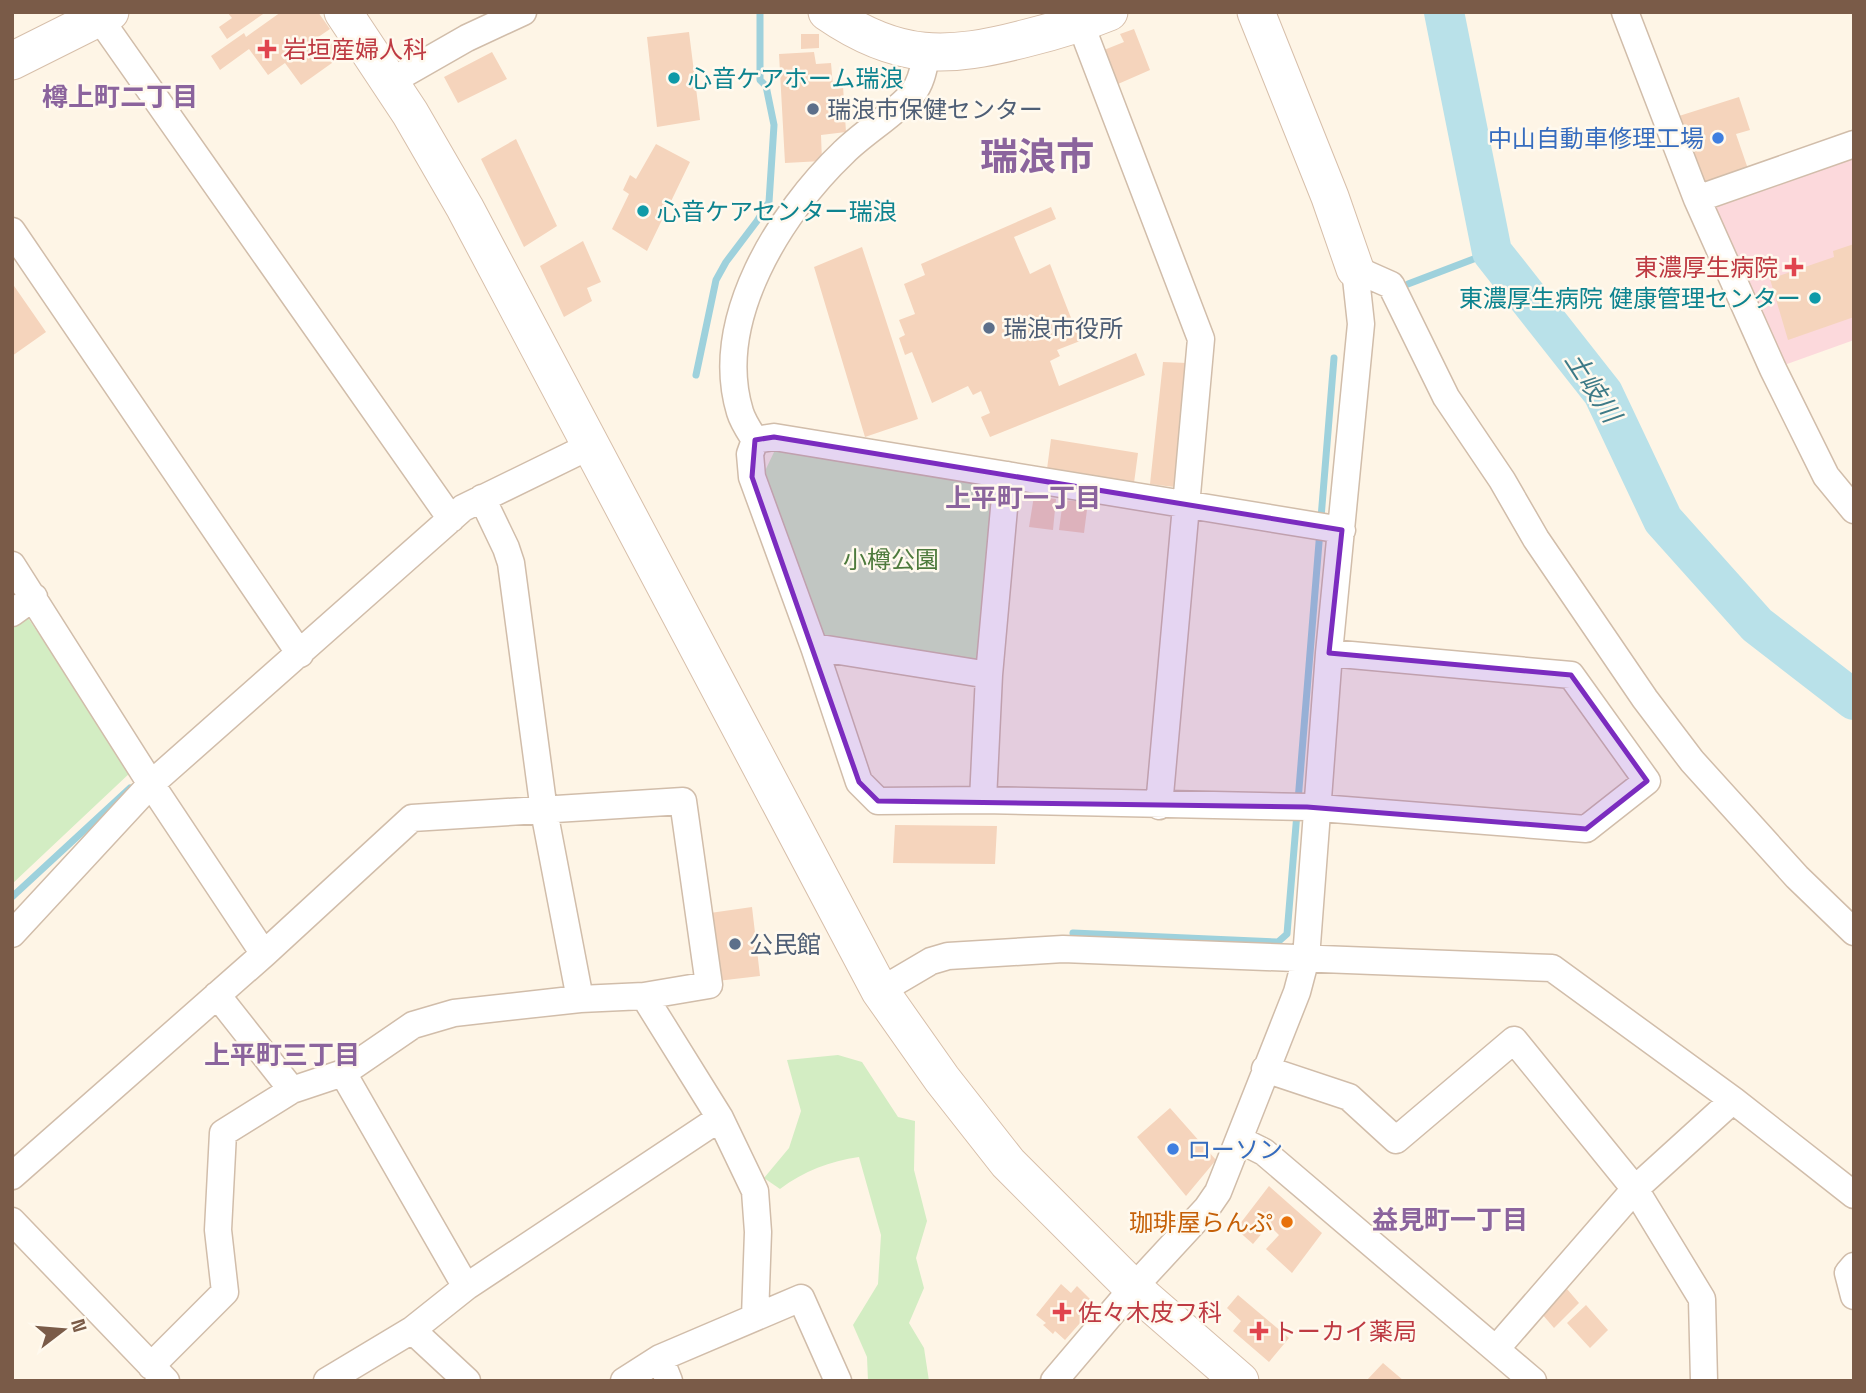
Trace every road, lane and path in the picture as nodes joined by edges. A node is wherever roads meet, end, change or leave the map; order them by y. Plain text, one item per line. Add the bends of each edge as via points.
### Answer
1 (343, 12) edge
2 (523, 12) edge
3 (827, 12) edge
4 (1256, 12) edge
5 (1625, 12) edge
6 (101, 14) edge
7 (1089, 16) edge
8 (927, 53) junction
9 (12, 61) edge
10 (390, 82) junction
11 (1854, 144) edge
12 (1697, 199) junction
13 (13, 234) edge
14 (1355, 269) junction
15 (755, 440) junction
16 (590, 446) junction
17 (1007, 475) junction
18 (482, 498) junction
19 (1184, 505) junction
20 (1854, 510) edge
21 (451, 519) junction
22 (1329, 528) junction
23 (12, 565) edge
24 (34, 597) junction
25 (12, 613) edge
26 (814, 647) junction
27 (1329, 653) junction
28 (300, 654) junction
29 (989, 675) junction
30 (151, 784) junction
31 (983, 800) junction
32 (1159, 806) junction
33 (1304, 808) junction
34 (544, 811) junction
35 (15, 924) edge
36 (1854, 932) edge
37 (264, 954) junction
38 (1306, 958) junction
39 (880, 990) junction
40 (217, 995) junction
41 (644, 996) junction
42 (580, 999) junction
43 (1265, 1069) junction
44 (343, 1073) junction
45 (292, 1090) junction
46 (1733, 1100) junction
47 (720, 1118) junction
48 (1240, 1140) junction
49 (12, 1176) edge
50 (1635, 1189) junction
51 (1854, 1195) edge
52 (12, 1221) edge
53 (1854, 1266) edge
54 (466, 1287) junction
55 (1133, 1288) junction
56 (1854, 1296) edge
57 (755, 1318) junction
58 (412, 1330) junction
59 (1496, 1349) junction
60 (664, 1369) edge
61 (158, 1374) edge
62 (327, 1381) edge
63 (467, 1381) edge
64 (624, 1381) edge
65 (838, 1381) edge
66 (1054, 1381) edge
67 (1240, 1381) edge
68 (1533, 1381) edge
69 (1704, 1381) edge

1 - 10 street
2 - 10 street
3 - 8 street via 872,38
4 - 14 street
5 - 12 street
6 - 9 street
6 - 21 street
7 - 8 street via 968,52
7 - 19 street via 1201,339
8 - 15 street via 914,92 843,152 809,190 775,236 750,289 735,338 735,380 740,414
10 - 16 street via 465,208
11 - 12 street
12 - 20 street via 1826,475
13 - 28 street
14 - 22 street via 1361,324
14 - 36 street via 1391,285 1446,397 1644,699 1727,800
15 - 17 street via 774,437
15 - 26 street via 750,454 752,477
16 - 18 street
16 - 39 street
17 - 19 street
17 - 29 street
18 - 21 street
18 - 34 street via 510,563
19 - 22 street
19 - 32 street
21 - 28 street
22 - 27 street
23 - 24 street
24 - 25 street
24 - 30 street
26 - 29 street
26 - 31 street via 859,782 878,801
27 - 33 street
27 - 33 street via 1571,675 1647,781 1586,829
28 - 30 street
29 - 31 street
30 - 35 street
30 - 37 street
31 - 32 street
32 - 33 street
33 - 38 street
34 - 37 street via 411,818
34 - 41 street via 683,801 709,985
34 - 42 street
37 - 40 street
38 - 39 street via 1063,949 978,953 931,961
38 - 43 street
38 - 46 street via 1552,968
39 - 55 street via 1009,1163
40 - 45 street
40 - 49 street
41 - 42 street
41 - 47 street
42 - 44 street via 454,1013 413,1025
43 - 48 street
43 - 50 street via 1349,1097 1396,1140 1514,1040
44 - 45 street
44 - 54 street
45 - 61 street via 223,1133 218,1230 225,1292
46 - 50 street
46 - 51 street
47 - 54 street
47 - 57 street via 755,1191
48 - 55 street via 1207,1208
48 - 59 street via 1264,1152
50 - 59 street
50 - 69 street via 1702,1299
52 - 61 street
53 - 56 street via 1848,1273
54 - 58 street
55 - 66 street
55 - 67 street
57 - 60 street
57 - 65 street via 801,1298
58 - 62 street
58 - 63 street
59 - 68 street
60 - 64 street

